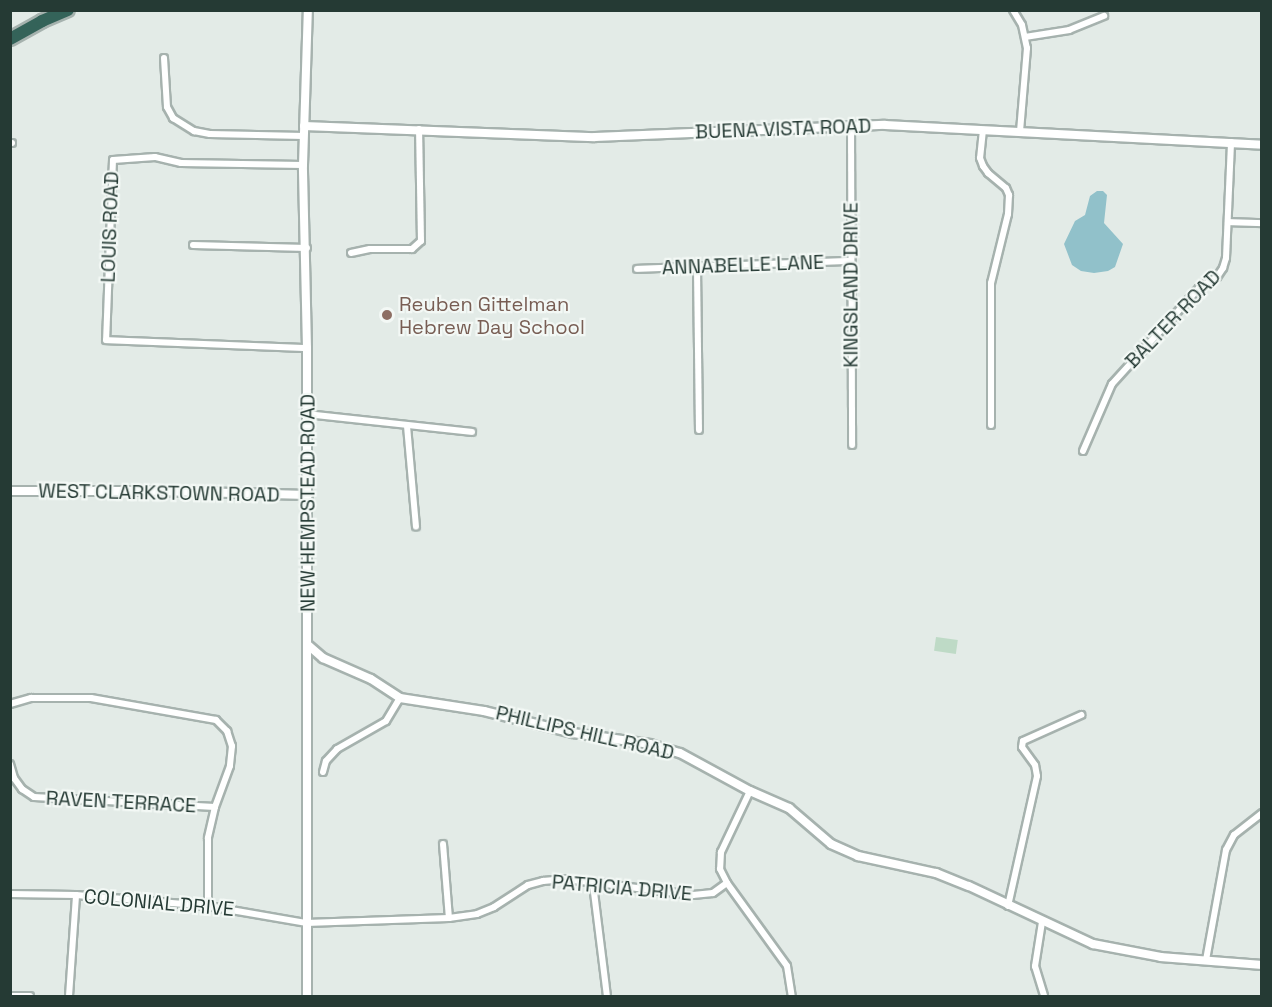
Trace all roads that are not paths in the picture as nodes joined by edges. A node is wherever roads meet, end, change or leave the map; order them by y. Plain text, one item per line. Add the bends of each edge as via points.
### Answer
1 (47, 10) edge
2 (68, 10) edge
3 (308, 10) edge
4 (1013, 10) edge
5 (1104, 16) dead end
6 (10, 37) edge
7 (1025, 37) junction
8 (164, 58) dead end
9 (851, 126) junction
10 (419, 129) junction
11 (983, 130) junction
12 (304, 131) junction
13 (1020, 132) junction
14 (1231, 142) junction
15 (1262, 145) edge
16 (303, 165) junction
17 (1228, 222) junction
18 (1262, 223) edge
19 (193, 245) dead end
20 (307, 248) junction
21 (351, 253) dead end
22 (850, 261) junction
23 (637, 268) dead end
24 (697, 268) junction
25 (307, 348) junction
26 (308, 414) junction
27 (991, 425) dead end
28 (407, 426) junction
29 (699, 430) dead end
30 (472, 432) dead end
31 (852, 445) dead end
32 (1083, 451) dead end
33 (10, 491) edge
34 (308, 495) junction
35 (416, 526) dead end
36 (308, 645) junction
37 (400, 698) junction
38 (10, 704) edge
39 (1081, 715) dead end
40 (10, 764) edge
41 (322, 772) dead end
42 (750, 791) junction
43 (215, 807) junction
44 (1262, 813) edge
45 (443, 844) dead end
46 (727, 883) junction
47 (593, 884) junction
48 (10, 894) edge
49 (76, 896) junction
50 (208, 906) junction
51 (1008, 906) junction
52 (449, 918) junction
53 (306, 922) junction
54 (1042, 922) junction
55 (1206, 960) junction
56 (1262, 965) edge
57 (10, 996) edge
58 (30, 996) edge
59 (69, 996) edge
60 (307, 996) edge
61 (607, 996) edge
62 (792, 996) edge
63 (1044, 996) edge

1 - 6 highway
2 - 6 highway
3 - 12 street, NEW HEMPSTEAD ROAD
4 - 7 street
5 - 7 street via 1069,30
7 - 13 street
8 - 12 street via 167,107 173,118 194,131
9 - 10 street, BUENA VISTA ROAD via 595,137
9 - 11 street, BUENA VISTA ROAD
9 - 22 street, KINGSLAND DRIVE
10 - 12 street, BUENA VISTA ROAD
10 - 21 street via 421,241 412,249
11 - 13 street, BUENA VISTA ROAD
11 - 27 street via 983,166 1009,195 991,283
12 - 16 street, NEW HEMPSTEAD ROAD
13 - 14 street, BUENA VISTA ROAD
14 - 15 street, BUENA VISTA ROAD
14 - 17 street, BALTER ROAD
16 - 20 street, NEW HEMPSTEAD ROAD
16 - 25 street, LOUIS ROAD via 181,163 156,157 113,160 106,340
17 - 18 street
17 - 32 street, BALTER ROAD via 1222,268 1112,384
19 - 20 street
20 - 25 street, NEW HEMPSTEAD ROAD
22 - 24 street, ANNABELLE LANE
22 - 31 street, KINGSLAND DRIVE
23 - 24 street, ANNABELLE LANE
24 - 29 street
25 - 26 street, NEW HEMPSTEAD ROAD
26 - 28 street
26 - 34 street, NEW HEMPSTEAD ROAD
28 - 30 street
28 - 35 street
33 - 34 street, WEST CLARKSTOWN ROAD
34 - 36 street, NEW HEMPSTEAD ROAD
36 - 37 street, PHILLIPS HILL ROAD via 323,658 371,679
36 - 53 street, NEW HEMPSTEAD ROAD
37 - 41 street via 386,721 333,753
37 - 42 street, PHILLIPS HILL ROAD via 484,711 573,733 650,744 680,753
38 - 43 street via 31,698 91,699 216,720 227,731 232,746 230,765
39 - 51 street via 1023,741 1022,747 1035,765 1037,776
40 - 43 street, RAVEN TERRACE via 22,789 34,797
42 - 46 street via 721,852 720,869
42 - 51 street, PHILLIPS HILL ROAD via 789,808 831,844 858,856 936,873
43 - 50 street via 208,838
44 - 55 street via 1234,835 1226,850
45 - 52 street
46 - 47 street, PATRICIA DRIVE via 713,893 693,895
46 - 62 street via 787,966
47 - 52 street, PATRICIA DRIVE via 543,880 477,914
47 - 61 street
48 - 49 street, COLONIAL DRIVE
49 - 50 street, COLONIAL DRIVE
49 - 59 street
50 - 53 street, COLONIAL DRIVE
51 - 54 street, PHILLIPS HILL ROAD
52 - 53 street, PATRICIA DRIVE
53 - 60 street, NEW HEMPSTEAD ROAD
54 - 55 street, PHILLIPS HILL ROAD via 1112,950
54 - 63 street via 1035,966
55 - 56 street, PHILLIPS HILL ROAD
57 - 58 street

